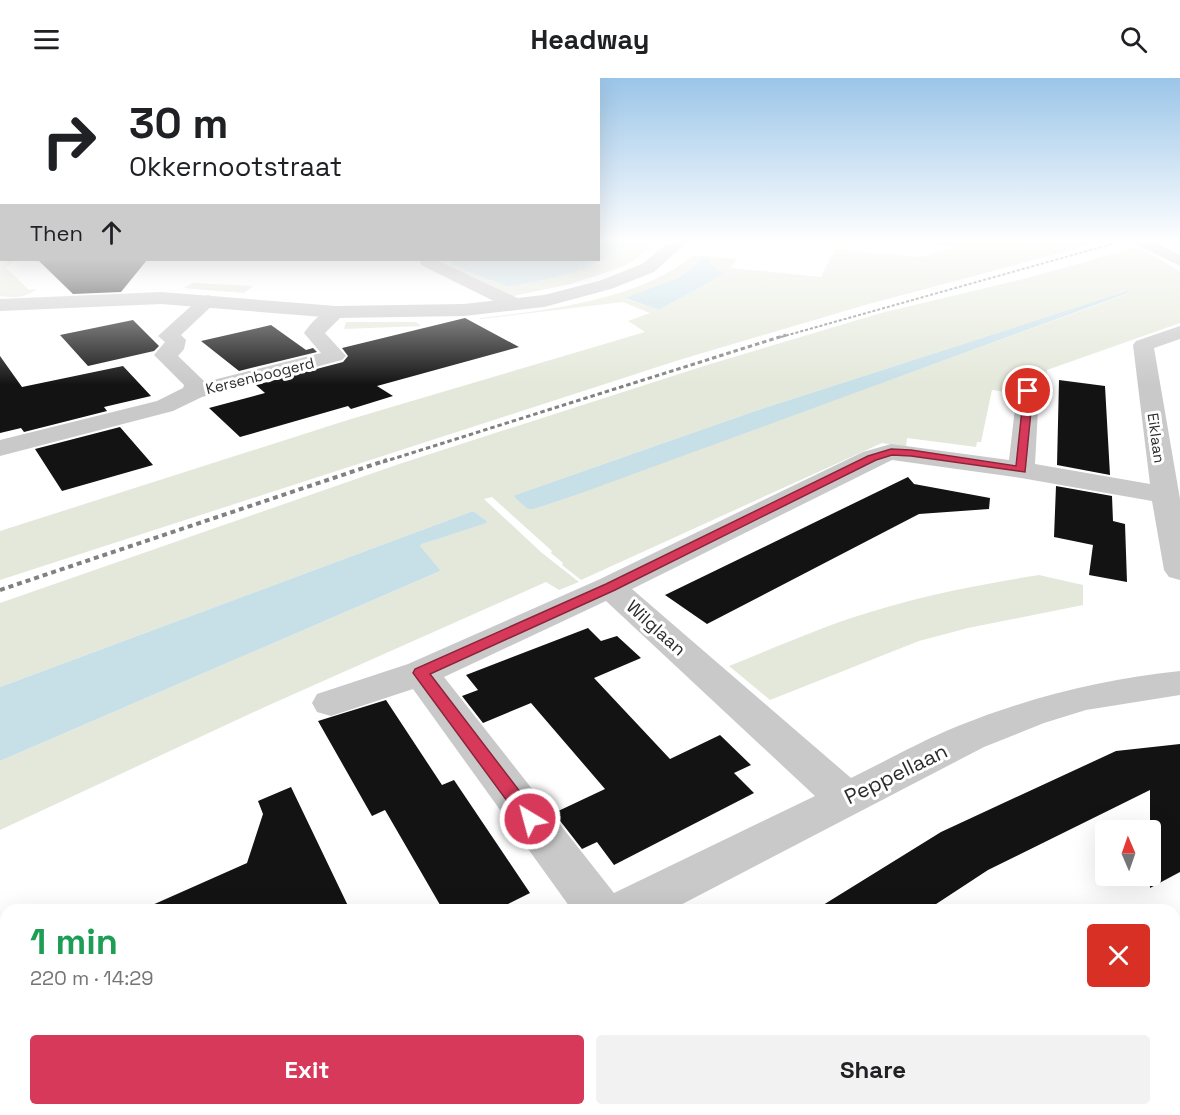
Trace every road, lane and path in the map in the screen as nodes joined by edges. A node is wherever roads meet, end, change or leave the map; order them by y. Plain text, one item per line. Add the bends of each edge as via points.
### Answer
1 (483, 288) edge
2 (592, 288) edge
3 (208, 301) junction
4 (0, 305) edge
5 (517, 305) junction
6 (336, 312) junction
7 (1180, 332) edge
8 (1028, 391) dead end
9 (194, 392) junction
10 (0, 448) edge
11 (1021, 470) junction
12 (1165, 495) junction
13 (1180, 570) edge
14 (610, 587) junction
15 (421, 673) junction
16 (1180, 683) edge
17 (330, 703) dead end
18 (845, 798) junction
19 (594, 904) edge
20 (639, 904) edge

1 - 5 street
2 - 5 street
3 - 4 street via 149,298
3 - 6 street
3 - 9 street, Kersenboogerd via 168,336 176,340 174,349 165,355 195,384
5 - 6 street via 432,312
6 - 9 street, Kersenboogerd via 314,333 335,356
7 - 12 street, Eiklaan via 1143,345
8 - 11 street
9 - 10 street, Kersenboogerd via 165,406
11 - 12 street, Wilglaan
11 - 14 street, Wilglaan via 891,452
12 - 13 street, Eiklaan
14 - 15 street
14 - 18 street, Wilglaan
15 - 17 street
15 - 19 street
16 - 18 street, Peppellaan via 1082,698 1030,714 970,737
18 - 20 street, Peppellaan

